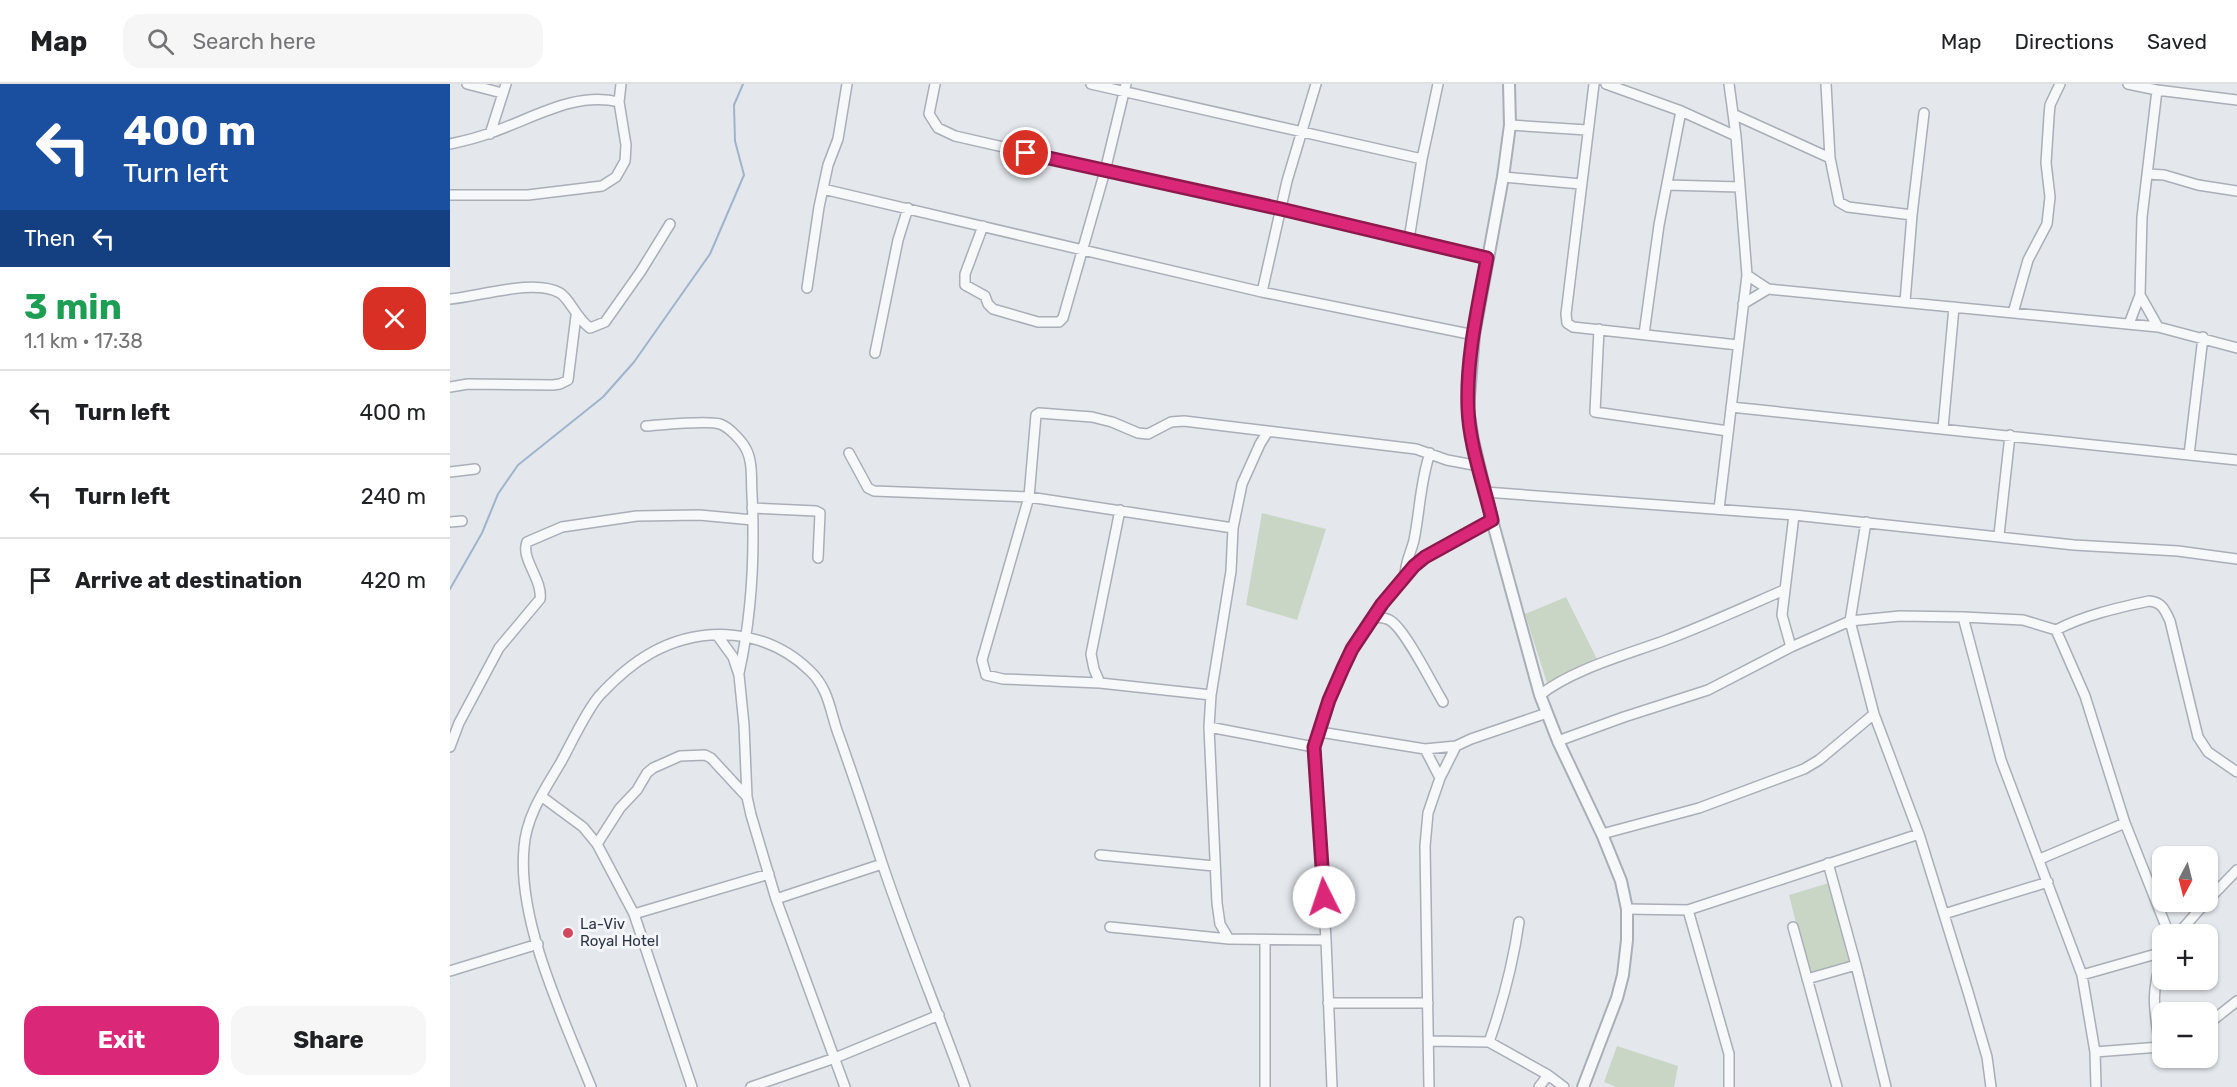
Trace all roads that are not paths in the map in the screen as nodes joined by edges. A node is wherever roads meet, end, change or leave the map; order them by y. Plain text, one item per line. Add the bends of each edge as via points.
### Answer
1 (467, 84) edge
2 (621, 84) edge
3 (847, 84) edge
4 (935, 84) edge
5 (1091, 84) edge
6 (1316, 84) edge
7 (1438, 84) edge
8 (1509, 84) edge
9 (1594, 84) edge
10 (1606, 84) edge
11 (1729, 84) edge
12 (1826, 84) edge
13 (2060, 84) edge
14 (2128, 84) edge
15 (504, 88) edge
16 (1125, 88) edge
17 (1630, 88) edge
18 (2157, 90) junction
19 (2237, 100) edge
20 (619, 102) junction
21 (1681, 111) junction
22 (1924, 113) dead end
23 (1733, 114) junction
24 (1510, 125) junction
25 (1301, 130) junction
26 (1587, 130) junction
27 (490, 134) junction
28 (1736, 136) junction
29 (450, 144) edge
30 (1830, 158) junction
31 (1422, 159) junction
32 (1105, 171) junction
33 (2148, 174) junction
34 (1503, 177) junction
35 (1581, 184) junction
36 (1667, 185) junction
37 (1740, 188) junction
38 (823, 189) junction
39 (2237, 191) edge
40 (450, 195) edge
41 (908, 208) junction
42 (1281, 209) junction
43 (1912, 215) junction
44 (670, 224) dead end
45 (983, 226) junction
46 (1409, 239) junction
47 (1082, 251) junction
48 (1487, 258) junction
49 (1747, 275) junction
50 (807, 288) dead end
51 (1768, 289) junction
52 (1262, 292) junction
53 (2140, 295) junction
54 (450, 299) edge
55 (1905, 302) junction
56 (1743, 304) junction
57 (1954, 308) junction
58 (2013, 313) junction
59 (576, 316) junction
60 (2129, 324) junction
61 (2158, 327) junction
62 (1599, 330) junction
63 (1644, 334) junction
64 (1474, 335) junction
65 (2203, 337) junction
66 (1738, 345) junction
67 (2237, 348) edge
68 (875, 353) dead end
69 (450, 387) edge
70 (1731, 407) junction
71 (646, 426) dead end
72 (1943, 428) junction
73 (1250, 429) junction
74 (1268, 431) junction
75 (1728, 431) junction
76 (2010, 435) junction
77 (1260, 444) junction
78 (849, 453) dead end
79 (1430, 453) junction
80 (2188, 455) junction
81 (2237, 460) edge
82 (1479, 466) junction
83 (475, 469) dead end
84 (450, 472) edge
85 (1485, 492) junction
86 (1029, 497) junction
87 (753, 508) junction
88 (1719, 509) junction
89 (1120, 510) junction
90 (1794, 515) junction
91 (753, 520) junction
92 (1492, 520) junction
93 (462, 521) dead end
94 (450, 522) edge
95 (1866, 522) junction
96 (1233, 528) junction
97 (1999, 536) junction
98 (818, 558) dead end
99 (2237, 559) edge
100 (1406, 576) junction
101 (1784, 590) junction
102 (1373, 617) junction
103 (1963, 617) junction
104 (1850, 621) junction
105 (2056, 630) junction
106 (717, 635) junction
107 (747, 636) junction
108 (1791, 647) junction
109 (739, 675) junction
110 (1100, 683) junction
111 (1211, 695) junction
112 (1540, 695) junction
113 (1443, 702) dead end
114 (1547, 713) junction
115 (1874, 714) junction
116 (1209, 727) junction
117 (1320, 732) junction
118 (1558, 741) junction
119 (1456, 746) junction
120 (450, 747) edge
121 (1314, 747) junction
122 (1425, 749) junction
123 (2237, 772) edge
124 (1440, 778) junction
125 (541, 796) junction
126 (747, 797) junction
127 (2125, 823) junction
128 (1602, 834) junction
129 (1918, 834) junction
130 (597, 844) junction
131 (1100, 855) dead end
132 (2040, 859) junction
133 (1828, 863) junction
134 (882, 864) junction
135 (1214, 866) junction
136 (2237, 870) edge
137 (769, 874) junction
138 (2048, 882) junction
139 (2218, 890) edge
140 (776, 899) junction
141 (1627, 909) junction
142 (1688, 910) junction
143 (2197, 912) edge
144 (634, 914) junction
145 (1944, 914) junction
146 (1519, 922) dead end
147 (2165, 924) edge
148 (2187, 924) edge
149 (1110, 927) dead end
150 (1793, 927) dead end
151 (1229, 939) junction
152 (1265, 940) junction
153 (1326, 940) junction
154 (538, 945) junction
155 (2152, 957) edge
156 (1856, 965) junction
157 (450, 971) edge
158 (2082, 975) junction
159 (1807, 979) junction
160 (2237, 1001) edge
161 (1428, 1002) junction
162 (1328, 1003) junction
163 (939, 1015) junction
164 (2218, 1016) edge
165 (1429, 1041) junction
166 (1489, 1042) junction
167 (2152, 1047) edge
168 (2095, 1052) junction
169 (835, 1058) junction
170 (1548, 1075) junction
171 (1586, 1086) edge
172 (591, 1087) edge
173 (692, 1087) edge
174 (751, 1087) edge
175 (844, 1087) edge
176 (965, 1087) edge
177 (1265, 1087) edge
178 (1332, 1087) edge
179 (1429, 1087) edge
180 (1539, 1087) edge
181 (1564, 1087) edge
182 (1730, 1087) edge
183 (1837, 1087) edge
184 (1886, 1087) edge
185 (1991, 1087) edge
186 (2096, 1087) edge

1 - 15 street
2 - 20 street
3 - 38 street via 838,139
4 - 32 street via 929,114 938,128 955,136
5 - 16 street
6 - 25 street
7 - 31 street
8 - 24 street
9 - 26 street
10 - 17 street
11 - 23 street
12 - 30 street
13 - 58 street via 2050,105 2047,224 2028,260
14 - 18 street
15 - 27 street
16 - 25 street
16 - 32 street
17 - 21 street
18 - 19 street
18 - 33 street
20 - 27 street via 578,100
20 - 40 street via 625,161 616,177 602,186 528,195
21 - 28 street
21 - 36 street
22 - 43 street
23 - 28 street
23 - 30 street
24 - 26 street
24 - 34 street
25 - 31 street
25 - 42 street
26 - 35 street
27 - 29 street
28 - 37 street
30 - 43 street via 1839,202 1848,207
31 - 46 street
32 - 42 street
32 - 47 street
33 - 39 street
33 - 53 street
34 - 35 street
34 - 48 street
35 - 62 street via 1567,323
36 - 37 street
36 - 63 street
37 - 49 street
38 - 41 street
38 - 50 street
41 - 45 street
41 - 68 street
42 - 46 street
42 - 52 street
43 - 55 street
44 - 59 street via 605,322 590,327
45 - 47 street
45 - 47 street via 965,274 965,285 985,296 993,309 1038,322 1059,322 1063,318
46 - 48 street
47 - 52 street
48 - 64 street
49 - 51 street
49 - 56 street
51 - 55 street
51 - 56 street
52 - 64 street
53 - 60 street
53 - 61 street
54 - 59 street via 492,291 551,290 561,294
55 - 57 street
56 - 66 street
57 - 58 street
57 - 72 street
58 - 60 street
59 - 69 street via 565,382
60 - 61 street
61 - 65 street
62 - 63 street
62 - 75 street via 1595,412
63 - 66 street
64 - 82 street via 1468,410
65 - 67 street
65 - 80 street
66 - 70 street
70 - 72 street
70 - 75 street
71 - 87 street via 720,424 746,448
72 - 76 street
73 - 74 street
73 - 77 street
73 - 86 street via 1184,421 1171,422 1148,434 1092,417 1039,413 1034,419
74 - 77 street
74 - 79 street
75 - 88 street
76 - 80 street
76 - 97 street
77 - 96 street via 1242,484
78 - 86 street via 868,488 874,491
79 - 82 street
79 - 100 street via 1421,482
80 - 81 street
82 - 85 street
83 - 84 street
85 - 88 street
85 - 92 street
86 - 89 street
86 - 110 street via 982,660 986,675
87 - 91 street
87 - 98 street via 820,513
88 - 90 street
89 - 96 street
89 - 110 street via 1091,654
90 - 95 street
90 - 101 street
91 - 107 street
91 - 120 street via 699,515 637,516 562,527 527,542 526,553 540,587 540,599 499,648
92 - 100 street via 1425,557
92 - 112 street
93 - 94 street
95 - 97 street
95 - 104 street
96 - 111 street via 1231,571
97 - 99 street
100 - 102 street
101 - 108 street via 1782,615
101 - 112 street via 1583,672
102 - 113 street via 1394,623
102 - 117 street via 1343,668
103 - 104 street via 1900,616
103 - 105 street via 2023,620
103 - 132 street via 2001,760
104 - 108 street
104 - 115 street
105 - 123 street via 2091,615 2149,601 2164,608 2198,737 2208,752
105 - 127 street via 2085,696
106 - 107 street
106 - 109 street via 733,657
106 - 125 street via 675,641 652,652 598,697
107 - 109 street
107 - 134 street via 792,655 823,686
108 - 118 street via 1708,690
109 - 126 street
110 - 111 street
111 - 116 street
112 - 114 street
114 - 118 street
114 - 119 street
115 - 128 street via 1804,769 1699,808
115 - 129 street
116 - 121 street
116 - 135 street
117 - 121 street
117 - 122 street
118 - 128 street
119 - 122 street
119 - 124 street
121 - 153 street
122 - 124 street
124 - 161 street via 1426,827
125 - 130 street via 583,827
125 - 154 street via 529,820 523,850 530,920
126 - 130 street via 711,758 680,756 647,773
126 - 137 street
127 - 132 street
127 - 147 street
128 - 141 street via 1622,881
129 - 133 street
129 - 145 street
130 - 144 street
131 - 135 street
132 - 138 street
133 - 142 street
133 - 156 street
134 - 140 street
134 - 163 street
135 - 151 street via 1220,924
136 - 139 street
137 - 140 street
137 - 144 street
138 - 145 street
138 - 158 street
140 - 169 street
141 - 142 street
141 - 171 street via 1623,975
142 - 182 street via 1729,1054
143 - 148 street
144 - 173 street
145 - 185 street via 1987,1057
146 - 166 street via 1504,999
149 - 151 street
150 - 159 street
151 - 152 street
152 - 153 street
152 - 177 street
153 - 162 street
154 - 157 street
154 - 172 street
155 - 158 street
156 - 159 street
156 - 184 street
158 - 168 street
159 - 183 street
160 - 164 street
161 - 162 street
161 - 165 street
162 - 178 street
163 - 169 street
163 - 176 street
165 - 166 street
165 - 179 street
166 - 170 street
167 - 168 street
168 - 186 street
169 - 174 street
169 - 175 street
170 - 180 street
170 - 181 street

